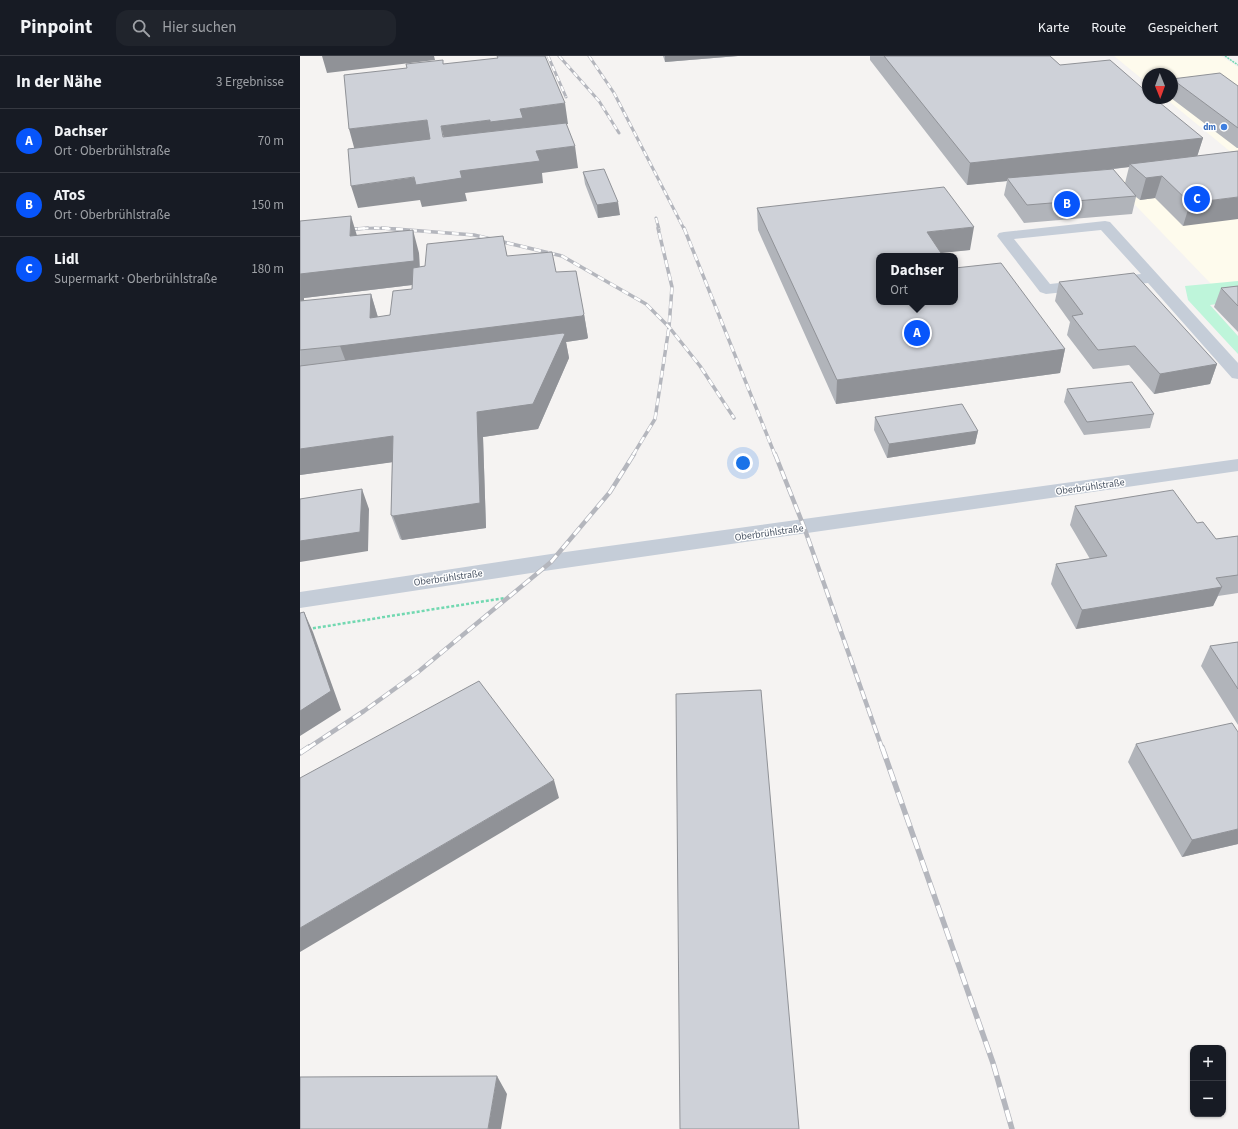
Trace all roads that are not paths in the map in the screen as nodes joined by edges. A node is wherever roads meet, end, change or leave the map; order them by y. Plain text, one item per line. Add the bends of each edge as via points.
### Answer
1 (1152, 278) junction
2 (1238, 374) edge
3 (1238, 465) edge
4 (300, 600) edge

1 - 1 street via 1105,225 1004,236 1046,289
1 - 2 street
3 - 4 street, Oberbrühlstraße

